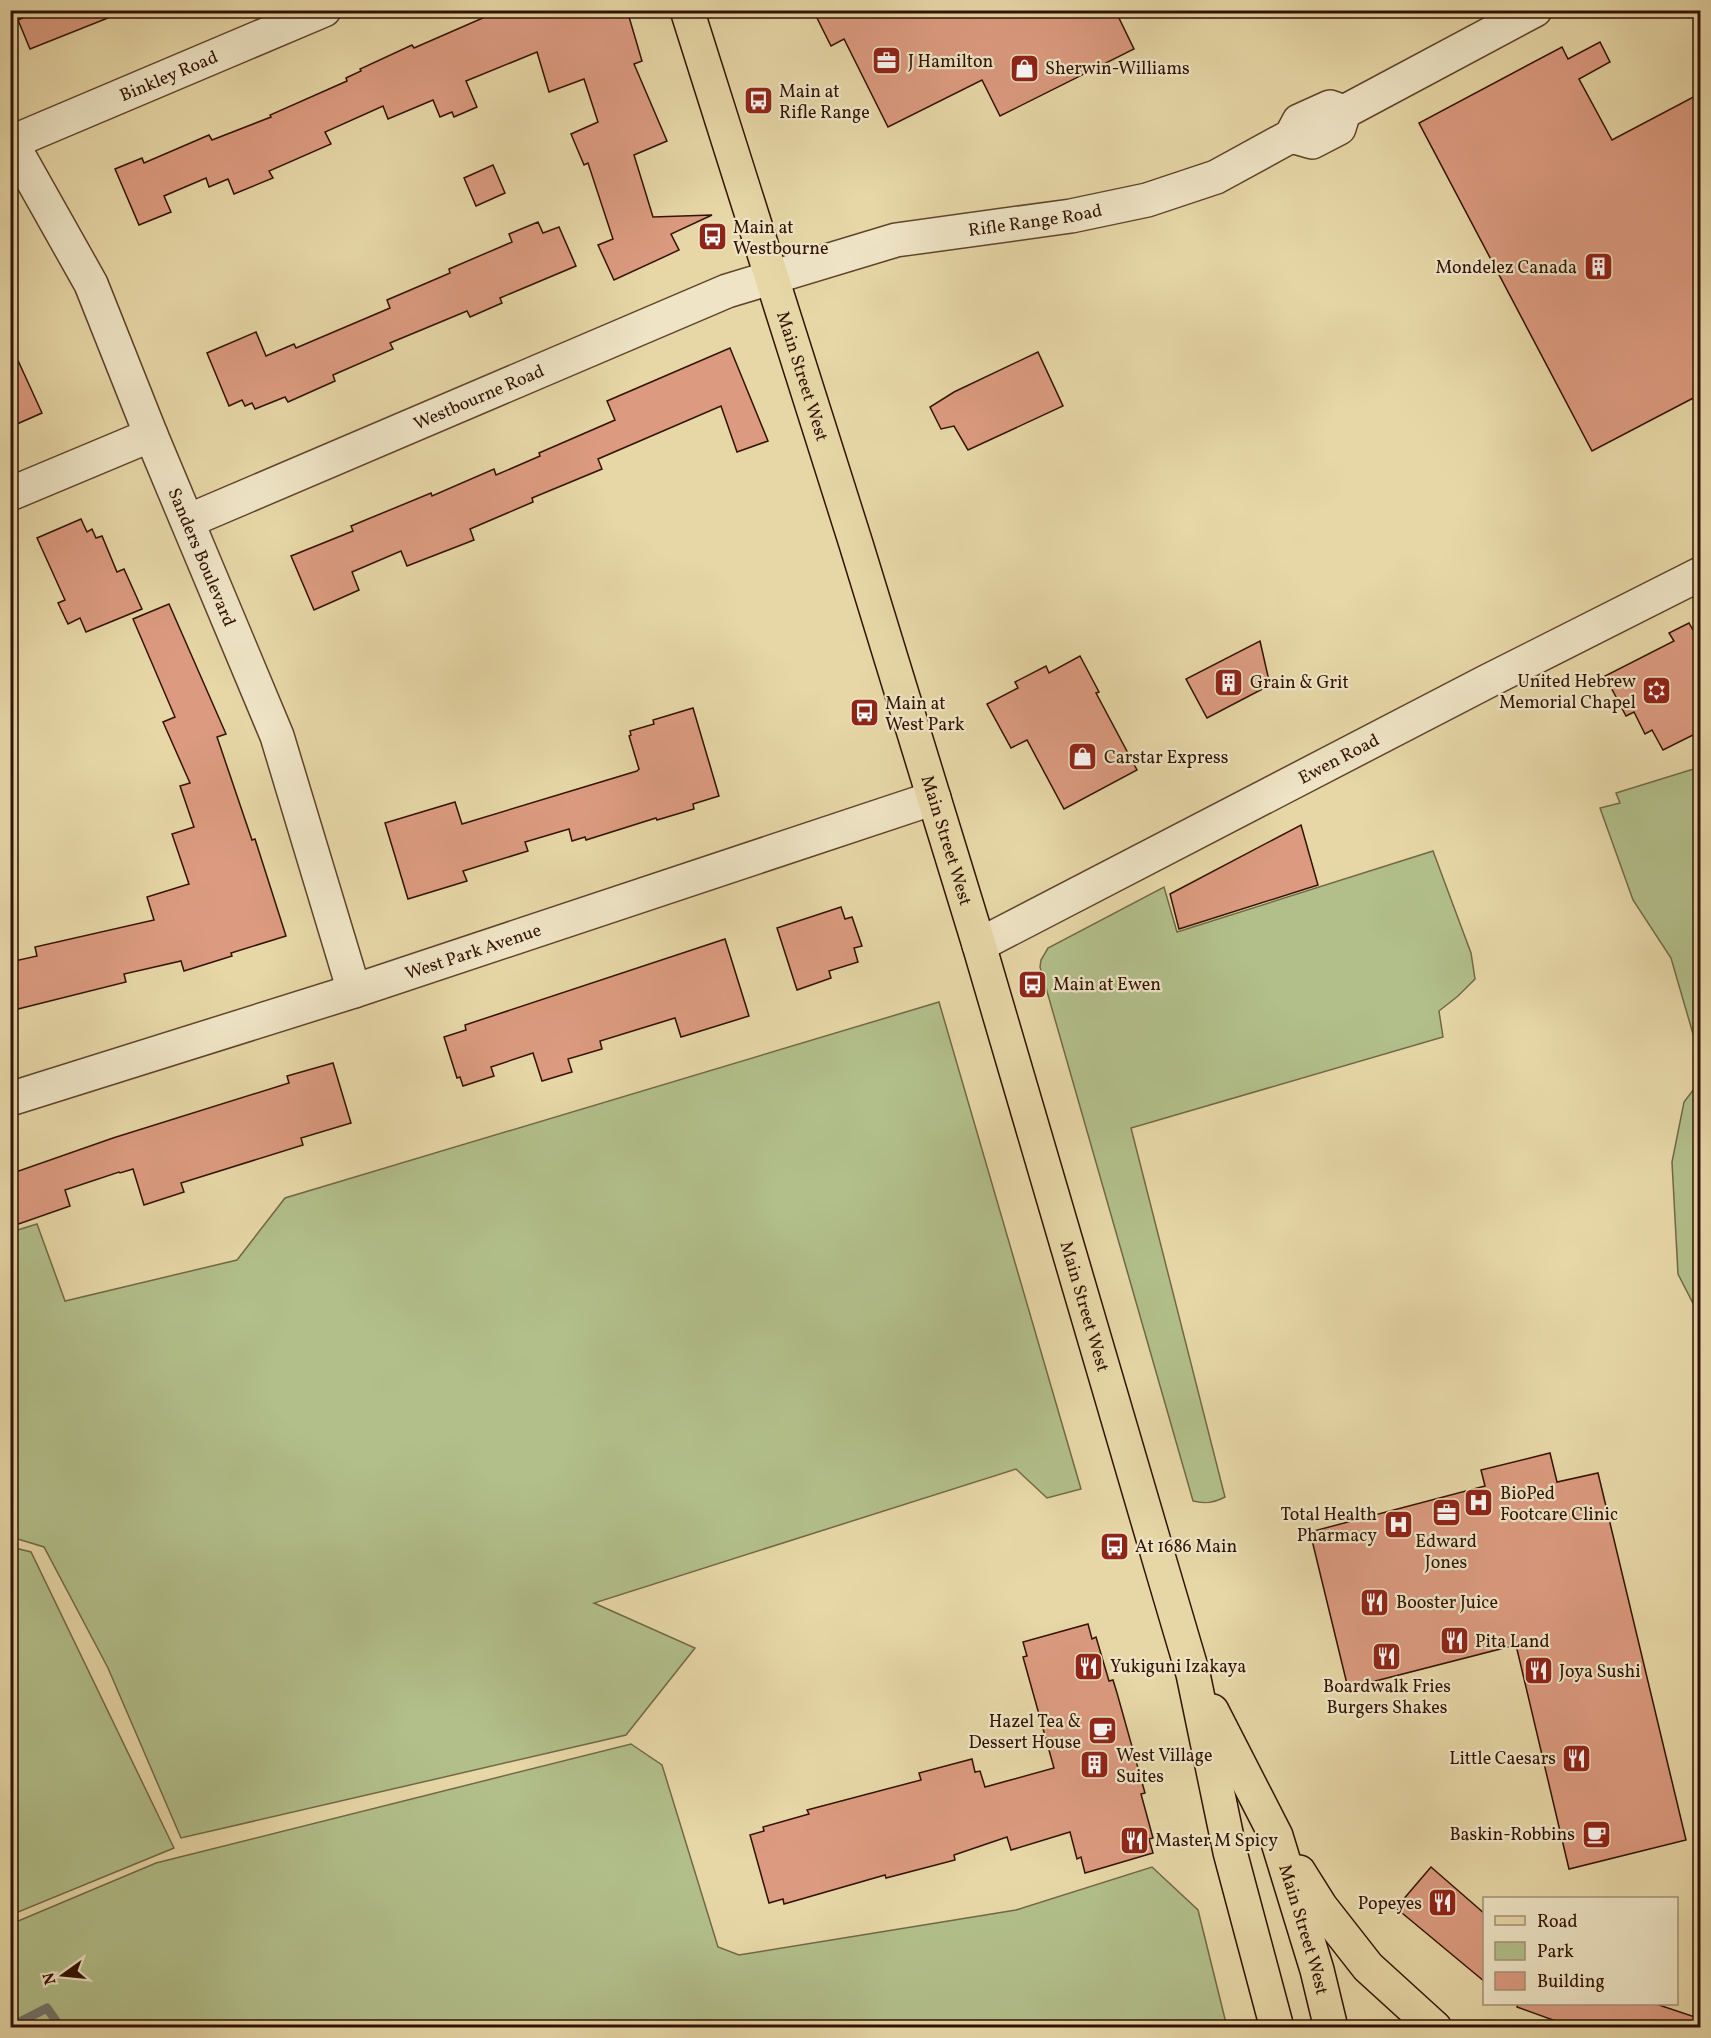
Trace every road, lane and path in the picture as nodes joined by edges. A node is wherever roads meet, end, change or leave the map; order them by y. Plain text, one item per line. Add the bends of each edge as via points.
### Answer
1 (324, 10) edge
2 (687, 10) edge
3 (1535, 10) edge
4 (11, 141) edge
5 (771, 278) junction
6 (151, 435) junction
7 (10, 494) edge
8 (188, 521) junction
9 (1701, 574) edge
10 (934, 798) junction
11 (979, 945) junction
12 (354, 991) junction
13 (10, 1099) edge
14 (1193, 1674) junction
15 (1276, 1836) junction
16 (1277, 2028) edge
17 (1331, 2028) edge
18 (1435, 2028) edge

1 - 4 street, Binkley Road
2 - 5 main road, Main Street West
3 - 5 street, Rifle Range Road via 1344,112 1330,107 1299,121 1291,136 1216,177 1147,200 1071,216 896,240
4 - 6 street, Sanders Boulevard via 92,284
5 - 8 street, Westbourne Road via 727,291
5 - 10 main road, Main Street West
6 - 7 street
6 - 8 street, Sanders Boulevard
8 - 12 street, Sanders Boulevard via 277,736
9 - 11 street, Ewen Road
10 - 11 main road, Main Street West
10 - 12 street, West Park Avenue
11 - 14 main road, Main Street West
12 - 13 street, West Park Avenue
14 - 15 main road, Main Street West
14 - 16 main road, Main Street West via 1230,1852
15 - 17 main road, Main Street West
15 - 18 main road via 1321,1907 1368,1967

